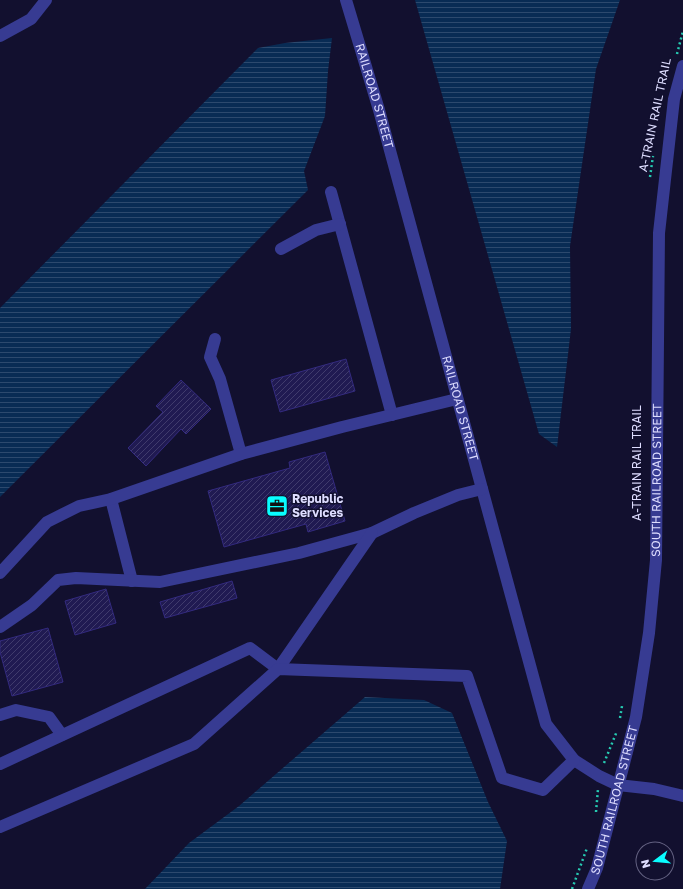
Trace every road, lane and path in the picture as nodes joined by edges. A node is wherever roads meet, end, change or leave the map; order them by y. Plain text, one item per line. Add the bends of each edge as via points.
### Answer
1 (46, 0) edge
2 (346, 0) edge
3 (683, 31) edge
4 (0, 36) edge
5 (679, 63) edge
6 (654, 149) dead end
7 (650, 179) dead end
8 (331, 192) dead end
9 (340, 224) junction
10 (281, 249) dead end
11 (215, 339) dead end
12 (457, 398) junction
13 (392, 415) junction
14 (241, 454) junction
15 (482, 489) junction
16 (111, 499) junction
17 (372, 533) junction
18 (0, 573) edge
19 (132, 581) junction
20 (0, 627) edge
21 (278, 669) junction
22 (622, 705) dead end
23 (0, 715) edge
24 (620, 720) dead end
25 (619, 727) dead end
26 (62, 735) junction
27 (574, 760) junction
28 (0, 764) edge
29 (599, 776) junction
30 (618, 785) junction
31 (683, 796) edge
32 (596, 818) dead end
33 (0, 827) edge
34 (587, 847) dead end
35 (572, 889) edge
36 (588, 889) edge

1 - 4 street via 31,19
2 - 12 street, RAILROAD STREET via 379,110
3 - 5 path, A-TRAIN RAIL TRAIL
5 - 30 street, SOUTH RAILROAD STREET via 659,233 656,560 649,633 636,717
6 - 7 path, A-TRAIN RAIL TRAIL
8 - 9 street
9 - 10 street via 316,230
9 - 13 street
11 - 14 street via 210,357 220,379
12 - 13 street
12 - 15 street, RAILROAD STREET
13 - 14 street
14 - 16 street
15 - 17 street via 458,495
15 - 27 street, RAILROAD STREET via 546,724
16 - 18 street via 79,506 46,522
16 - 19 street
17 - 19 street via 299,553 160,582
17 - 21 street
19 - 20 street via 76,578 58,580 32,605
21 - 26 street via 250,648
21 - 27 street via 467,676 502,778 543,790
21 - 33 street via 194,744
22 - 24 path
23 - 26 street via 16,710 50,717
25 - 29 path
26 - 28 street
27 - 29 street, RAILROAD STREET
29 - 30 street, RAILROAD STREET
29 - 32 path
30 - 31 street, RAILROAD STREET via 654,789
30 - 36 street, SOUTH RAILROAD STREET via 597,868
34 - 35 path

